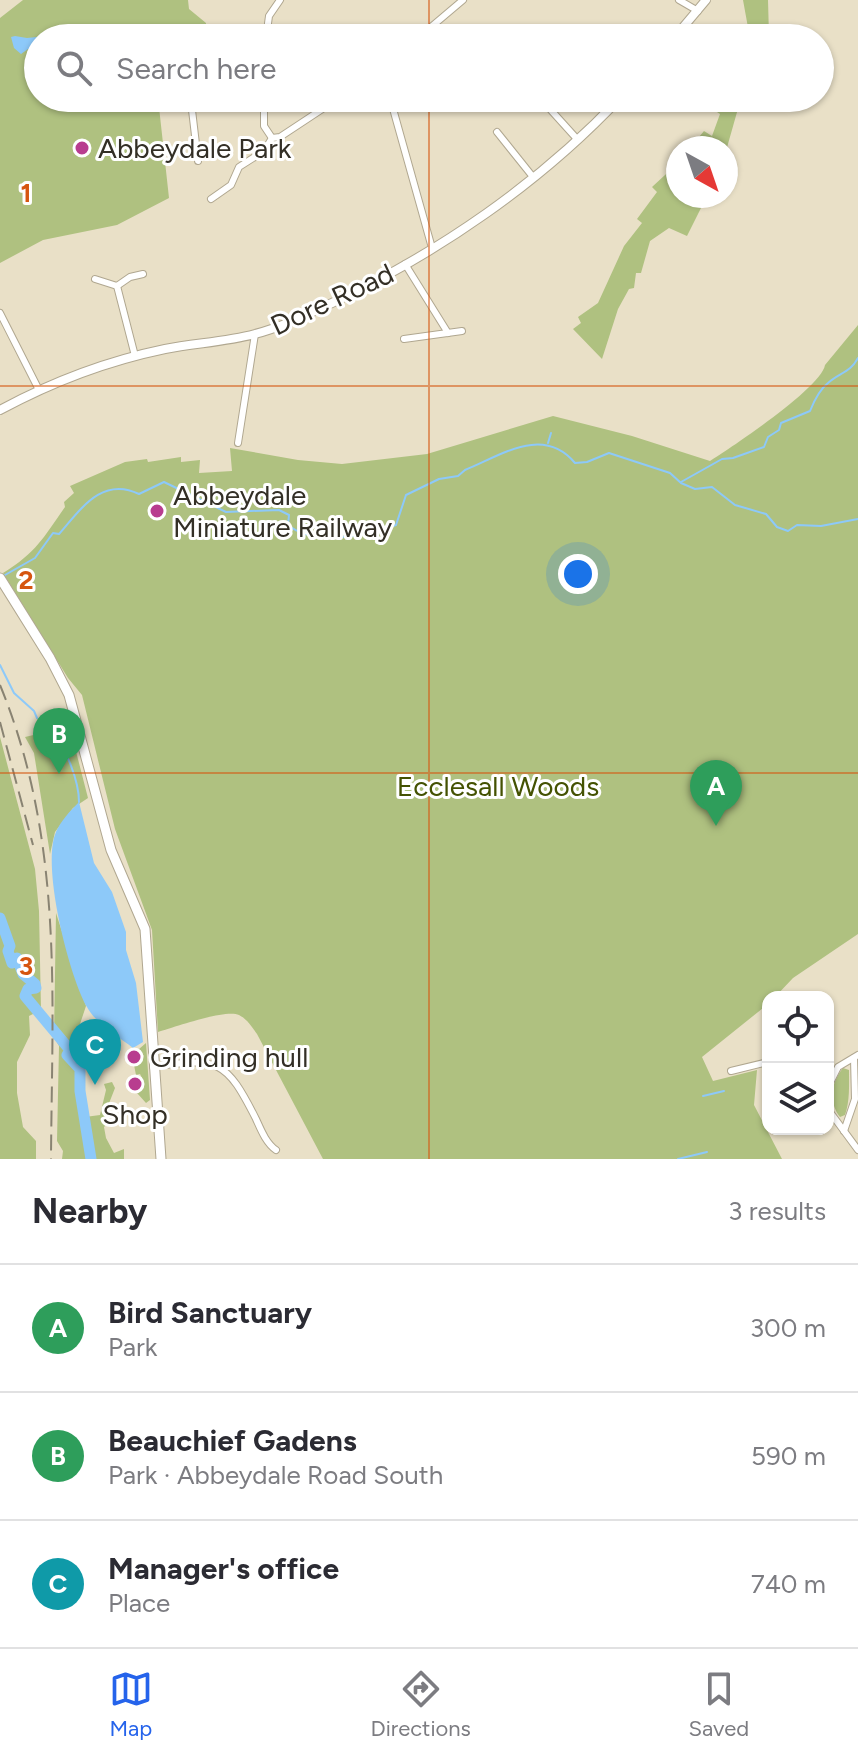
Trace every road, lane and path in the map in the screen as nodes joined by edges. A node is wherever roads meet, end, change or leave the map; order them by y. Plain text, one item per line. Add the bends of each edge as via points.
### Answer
1 (280, 0) edge
2 (463, 0) edge
3 (679, 0) edge
4 (706, 0) edge
5 (698, 11) junction
6 (268, 24) edge
7 (435, 24) edge
8 (688, 24) edge
9 (192, 112) edge
10 (264, 112) edge
11 (318, 112) edge
12 (394, 112) edge
13 (553, 112) edge
14 (607, 112) edge
15 (497, 132) dead end
16 (272, 138) junction
17 (577, 139) junction
18 (198, 161) dead end
19 (533, 177) junction
20 (211, 199) dead end
21 (432, 248) junction
22 (405, 264) junction
23 (143, 274) dead end
24 (95, 279) dead end
25 (117, 286) junction
26 (0, 313) edge
27 (462, 331) dead end
28 (448, 333) junction
29 (255, 334) junction
30 (404, 339) dead end
31 (135, 356) junction
32 (39, 390) junction
33 (0, 410) edge
34 (238, 443) dead end
35 (0, 578) edge
36 (856, 1056) edge
37 (764, 1063) edge
38 (153, 1067) junction
39 (731, 1071) dead end
40 (834, 1073) edge
41 (834, 1117) edge
42 (844, 1131) junction
43 (276, 1150) dead end
44 (858, 1150) edge
45 (161, 1159) edge

1 - 6 street
2 - 7 street
3 - 5 street
4 - 5 street
5 - 8 street
9 - 18 street
10 - 16 street via 264,126
11 - 16 street
12 - 21 street
13 - 17 street
14 - 17 street, Dore Road
15 - 19 street
16 - 20 street via 264,151 239,167 231,185
17 - 19 street, Dore Road
19 - 21 street, Dore Road
21 - 22 street, Dore Road
22 - 28 street
22 - 29 street, Dore Road via 299,318
23 - 25 street
24 - 25 street
25 - 31 street
26 - 32 street
27 - 28 street
28 - 30 street
29 - 31 street, Dore Road
29 - 34 street
31 - 32 street, Dore Road
32 - 33 street, Dore Road
35 - 38 main road via 69,695 111,850 145,929
36 - 40 street
36 - 42 street via 855,1099
37 - 39 street
38 - 43 street via 192,1061 221,1068 241,1090
38 - 45 main road
41 - 42 street
42 - 44 street

